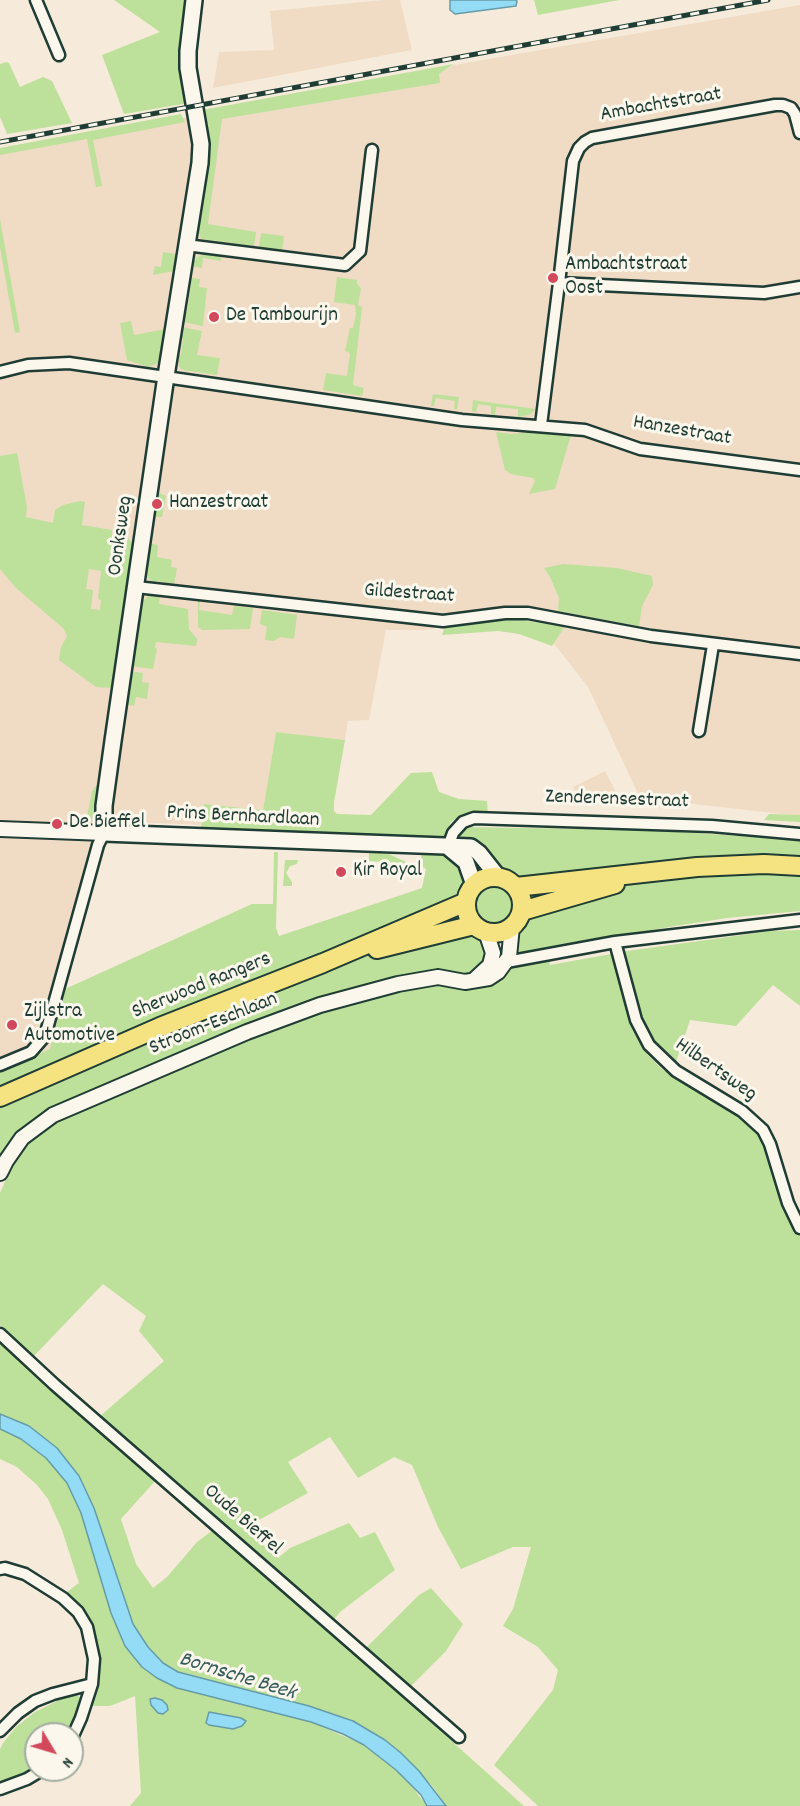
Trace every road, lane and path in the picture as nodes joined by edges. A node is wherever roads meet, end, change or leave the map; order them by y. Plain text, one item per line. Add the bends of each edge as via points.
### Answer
1 (36, 0) edge
2 (194, 0) edge
3 (60, 55) dead end
4 (799, 126) edge
5 (372, 150) dead end
6 (186, 245) junction
7 (559, 283) junction
8 (800, 287) edge
9 (0, 372) edge
10 (166, 376) junction
11 (541, 425) junction
12 (800, 470) edge
13 (136, 586) junction
14 (713, 645) junction
15 (800, 654) edge
16 (699, 731) dead end
17 (0, 829) edge
18 (104, 833) junction
19 (800, 834) edge
20 (448, 847) junction
21 (800, 866) edge
22 (645, 874) junction
23 (498, 877) junction
24 (474, 885) junction
25 (516, 887) junction
26 (466, 902) junction
27 (517, 919) junction
28 (800, 920) edge
29 (480, 929) junction
30 (615, 942) junction
31 (507, 962) junction
32 (323, 963) junction
33 (490, 965) junction
34 (474, 981) junction
35 (0, 1065) edge
36 (0, 1096) edge
37 (0, 1173) edge
38 (800, 1228) edge
39 (0, 1334) edge
40 (0, 1569) edge
41 (92, 1684) junction
42 (79, 1722) edge
43 (0, 1731) edge
44 (459, 1737) dead end
45 (24, 1780) edge
46 (0, 1789) edge

1 - 3 street
2 - 6 main road, Oonksweg via 188,68 201,144
4 - 7 street, Ambachtstraat via 791,108 775,105 585,142 573,160
5 - 6 street via 360,251 345,265
6 - 10 main road, Oonksweg
7 - 8 street via 764,293
7 - 11 street, Ambachtstraat
9 - 10 street, Hanzestraat via 69,363
10 - 11 street, Hanzestraat via 462,420
10 - 13 main road, Oonksweg
11 - 12 street, Hanzestraat via 585,430 640,448
13 - 14 street, Gildestraat via 443,621 528,613
13 - 18 main road, Oonksweg via 104,806
14 - 15 street, Gildestraat
14 - 16 street
17 - 18 street, Prins Bernhardlaan
18 - 20 main road, Prins Bernhardlaan
18 - 35 street via 45,1036 31,1052
19 - 20 street, Zenderensestraat via 712,826 474,818 463,822 453,833
20 - 23 main road, Prins Bernhardlaan via 471,848
20 - 24 main road via 466,862
21 - 22 main road via 716,866
22 - 25 main road
22 - 27 main road
23 - 24 main road
23 - 25 main road
24 - 26 main road
25 - 27 main road via 522,903
26 - 29 main road via 469,919
26 - 32 main road, Sherwood Rangers
27 - 29 main road via 503,932
27 - 31 street
28 - 30 street
29 - 32 main road, Sherwood Rangers
29 - 33 street via 493,953
30 - 31 street
30 - 38 street, Hilbertsweg via 636,1020 649,1046 676,1071 742,1111 763,1130
31 - 33 street
31 - 34 street, Stroom-Eschlaan via 489,978
32 - 36 main road, Sherwood Rangers
33 - 34 street
34 - 37 street, Stroom-Eschlaan via 438,977 398,984 320,1005 247,1032 53,1115 22,1138
39 - 44 street, Oude Bieffel
40 - 41 street via 25,1574 78,1612 92,1644
41 - 42 street
41 - 43 street via 35,1701
45 - 46 street

